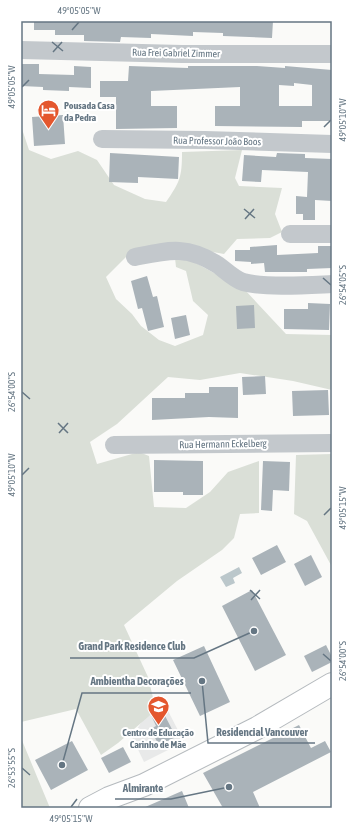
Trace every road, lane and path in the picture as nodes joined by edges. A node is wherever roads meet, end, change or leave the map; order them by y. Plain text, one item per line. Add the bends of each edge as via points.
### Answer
1 (21, 50) edge
2 (332, 54) edge
3 (102, 139) dead end
4 (332, 144) edge
5 (290, 234) dead end
6 (332, 234) edge
7 (136, 257) dead end
8 (332, 284) edge
9 (332, 443) edge
10 (114, 445) dead end
11 (332, 684) edge
12 (96, 805) edge

1 - 2 street, Rua Frei Gabriel Zimmer
3 - 4 street, Rua Professor João Boos
5 - 6 street
7 - 8 street via 184,250 202,256 242,282
9 - 10 street, Rua Hermann Eckelberg
11 - 12 main road via 251,730 144,784

